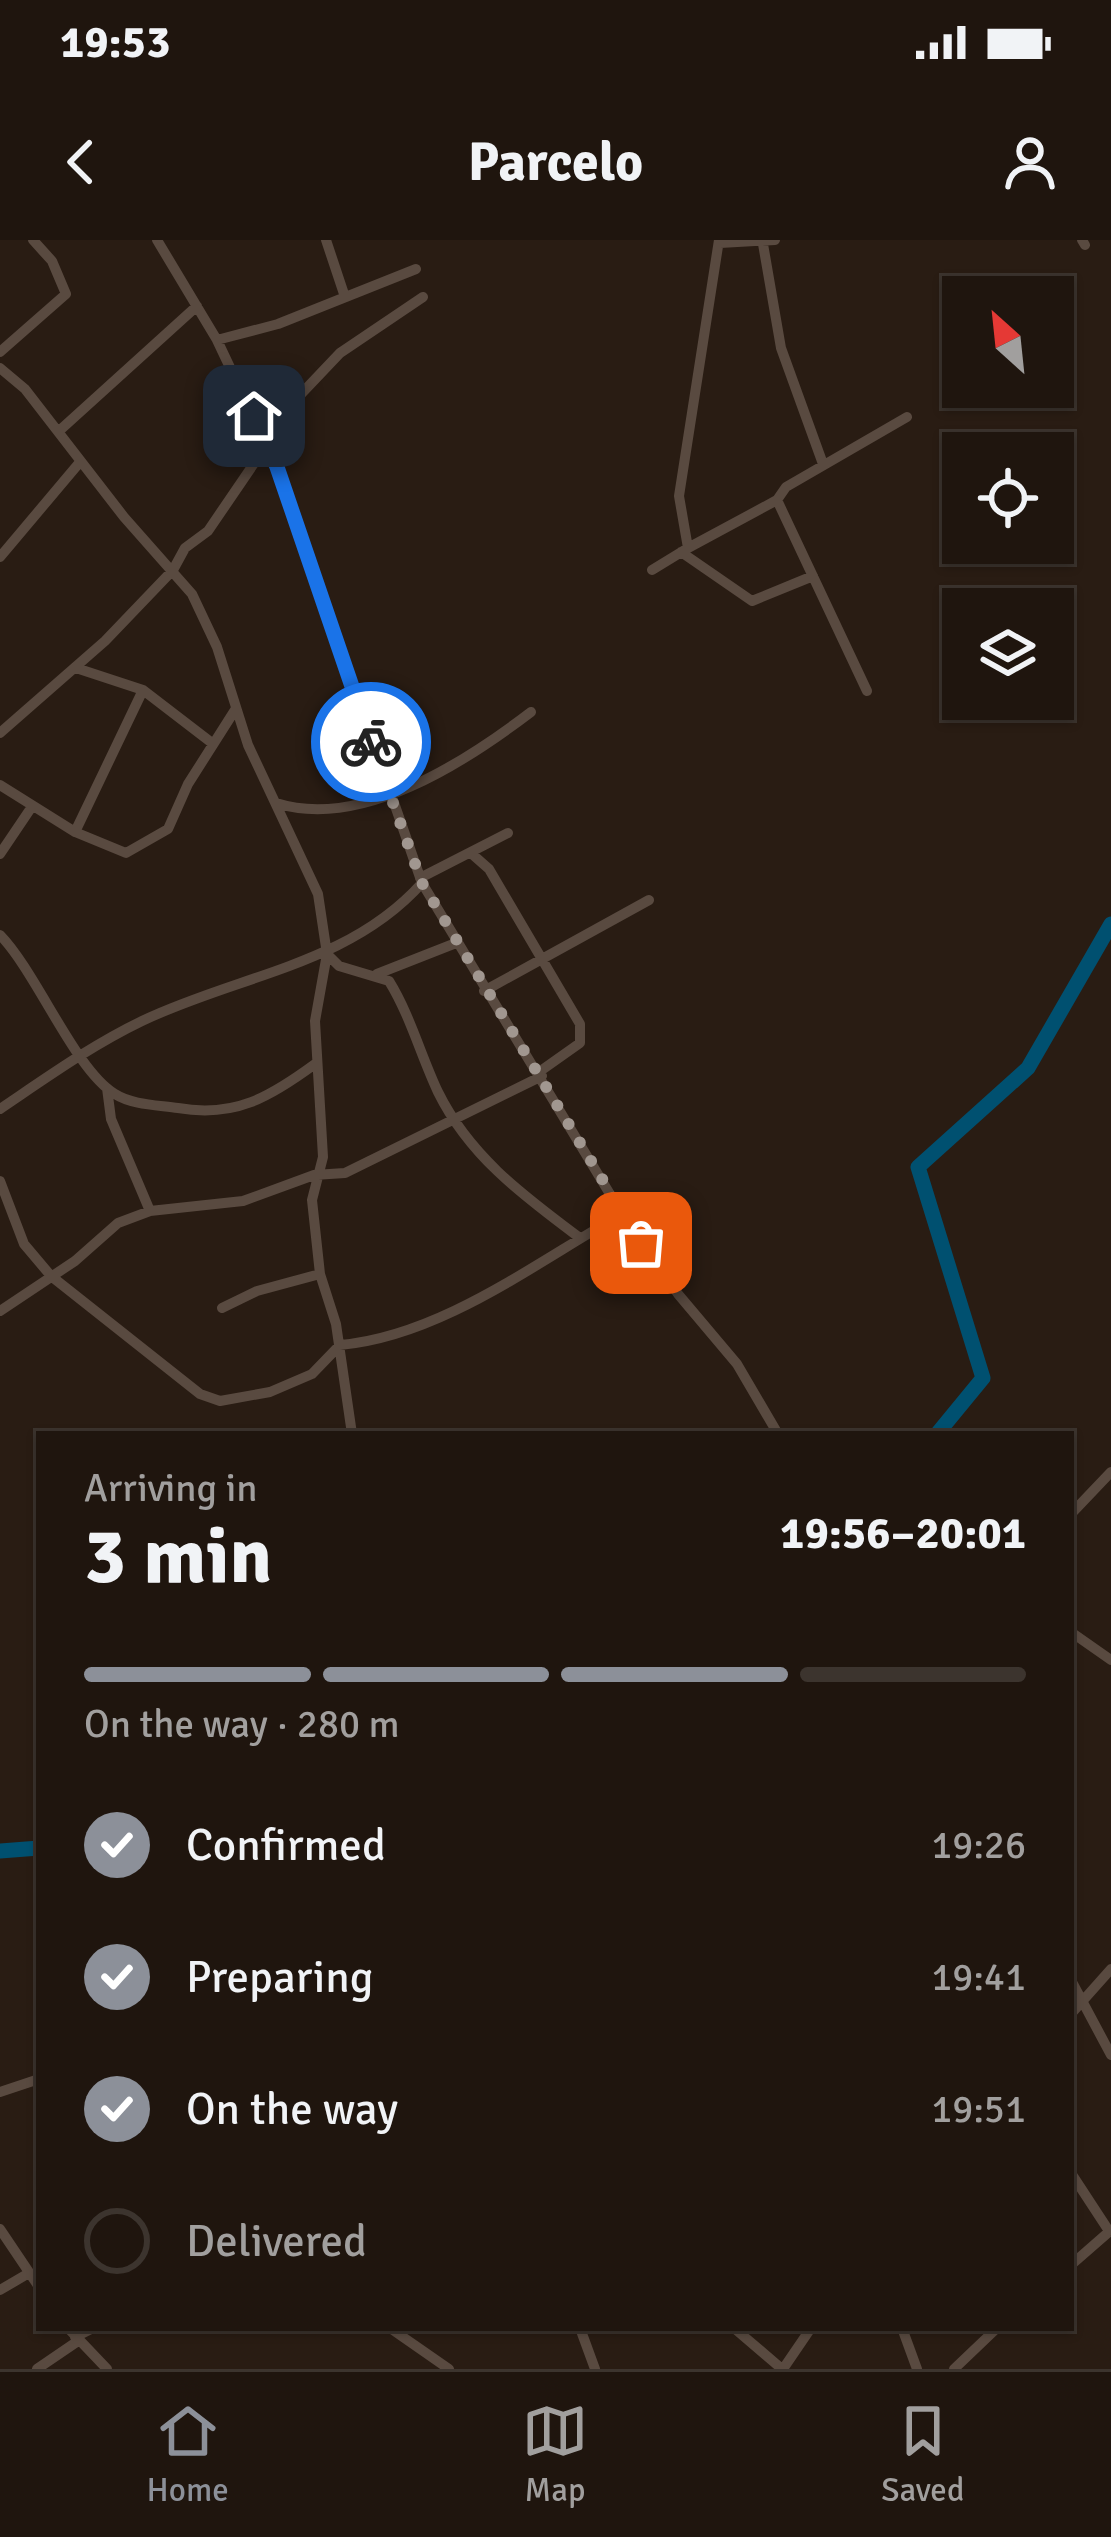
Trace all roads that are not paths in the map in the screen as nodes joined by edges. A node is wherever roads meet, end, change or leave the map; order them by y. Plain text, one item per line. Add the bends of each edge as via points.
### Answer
1 (33, 240) edge
2 (157, 240) edge
3 (326, 240) edge
4 (719, 242) edge
5 (769, 242) edge
6 (416, 269) dead end
7 (345, 297) junction
8 (423, 297) dead end
9 (197, 306) junction
10 (217, 340) junction
11 (0, 352) edge
12 (0, 368) edge
13 (908, 417) dead end
14 (59, 431) junction
15 (266, 442) junction
16 (80, 462) junction
17 (824, 464) junction
18 (777, 500) junction
19 (684, 550) junction
20 (0, 557) edge
21 (173, 570) junction
22 (652, 570) dead end
23 (813, 576) junction
24 (76, 668) junction
25 (143, 690) junction
26 (867, 691) dead end
27 (235, 710) junction
28 (531, 712) dead end
29 (0, 733) edge
30 (212, 743) junction
31 (0, 785) edge
32 (389, 795) junction
33 (276, 803) junction
34 (31, 808) junction
35 (75, 832) junction
36 (508, 833) dead end
37 (0, 854) edge
38 (472, 854) junction
39 (421, 881) junction
40 (649, 900) dead end
41 (0, 935) edge
42 (456, 944) junction
43 (327, 954) junction
44 (542, 959) junction
45 (374, 975) junction
46 (484, 991) junction
47 (82, 1055) junction
48 (315, 1064) junction
49 (540, 1074) junction
50 (106, 1088) junction
51 (0, 1109) edge
52 (456, 1122) junction
53 (314, 1175) junction
54 (0, 1181) edge
55 (150, 1211) junction
56 (622, 1214) junction
57 (580, 1238) junction
58 (320, 1274) junction
59 (51, 1276) junction
60 (222, 1308) dead end
61 (0, 1311) edge
62 (340, 1345) junction
63 (352, 1431) edge
64 (776, 1431) edge
65 (1111, 1472) edge
66 (1099, 1485) junction
67 (1111, 1496) edge
68 (1074, 1511) edge
69 (1074, 1634) edge
70 (1111, 1660) edge
71 (1111, 1969) edge
72 (1074, 1986) edge
73 (1083, 2006) junction
74 (1074, 2012) edge
75 (1111, 2055) edge
76 (36, 2079) edge
77 (0, 2092) edge
78 (1074, 2177) edge
79 (0, 2229) edge
80 (1110, 2231) edge
81 (1074, 2262) edge
82 (29, 2273) junction
83 (36, 2283) edge
84 (0, 2290) edge
85 (394, 2331) edge
86 (581, 2331) edge
87 (738, 2331) edge
88 (809, 2331) edge
89 (903, 2331) edge
90 (994, 2331) edge
91 (74, 2336) edge
92 (37, 2369) edge
93 (107, 2369) edge
94 (448, 2369) edge
95 (596, 2369) edge
96 (782, 2369) edge
97 (917, 2369) edge
98 (954, 2369) edge

1 - 11 street via 66,294
2 - 9 street
3 - 7 street
4 - 5 street
4 - 19 street via 679,496
5 - 17 street via 781,348
6 - 7 street
7 - 10 street
8 - 15 street via 340,353
9 - 10 street
9 - 14 street
10 - 15 street
12 - 14 street
13 - 17 street
14 - 16 street
15 - 21 street
15 - 32 street
16 - 20 street
16 - 21 street
17 - 18 street
18 - 19 street
18 - 23 street
19 - 22 street
19 - 23 street via 752,601
21 - 24 street
21 - 27 street via 206,620
23 - 26 street
24 - 25 street
24 - 29 street
25 - 30 street
25 - 35 street
27 - 30 street
27 - 33 street
28 - 32 street
30 - 35 street via 163,833 126,854
31 - 34 street
32 - 33 street via 323,813
32 - 39 street
33 - 43 street via 318,894
34 - 35 street
34 - 37 street
36 - 38 street
38 - 39 street
38 - 44 street
39 - 42 street
39 - 43 street via 386,919
40 - 44 street
41 - 47 street
42 - 45 street
42 - 46 street
43 - 45 street via 339,966
43 - 47 street via 181,1005
43 - 48 street
44 - 46 street
44 - 49 street via 583,1036
45 - 52 street via 396,992
46 - 49 street
47 - 50 street
47 - 51 street
48 - 50 street via 234,1111 146,1103
48 - 53 street via 323,1157
49 - 52 street
49 - 56 street
50 - 55 street
52 - 53 street via 345,1173
52 - 57 street via 504,1180
53 - 55 street via 243,1201
53 - 58 street
54 - 59 street via 24,1244
55 - 59 street via 118,1223
56 - 57 street
56 - 64 street via 737,1364
57 - 62 street via 425,1324
58 - 60 street
58 - 62 street
59 - 61 street
59 - 62 street via 180,1380 220,1401 312,1374
62 - 63 street
65 - 66 street
66 - 67 street
66 - 68 street
69 - 70 street
71 - 73 street
72 - 73 street
73 - 74 street
73 - 75 street
76 - 77 street
78 - 80 street
79 - 82 street
80 - 81 street
82 - 83 street
82 - 84 street
85 - 94 street
86 - 95 street
87 - 96 street
88 - 96 street
89 - 97 street
90 - 98 street
91 - 92 street
91 - 93 street

